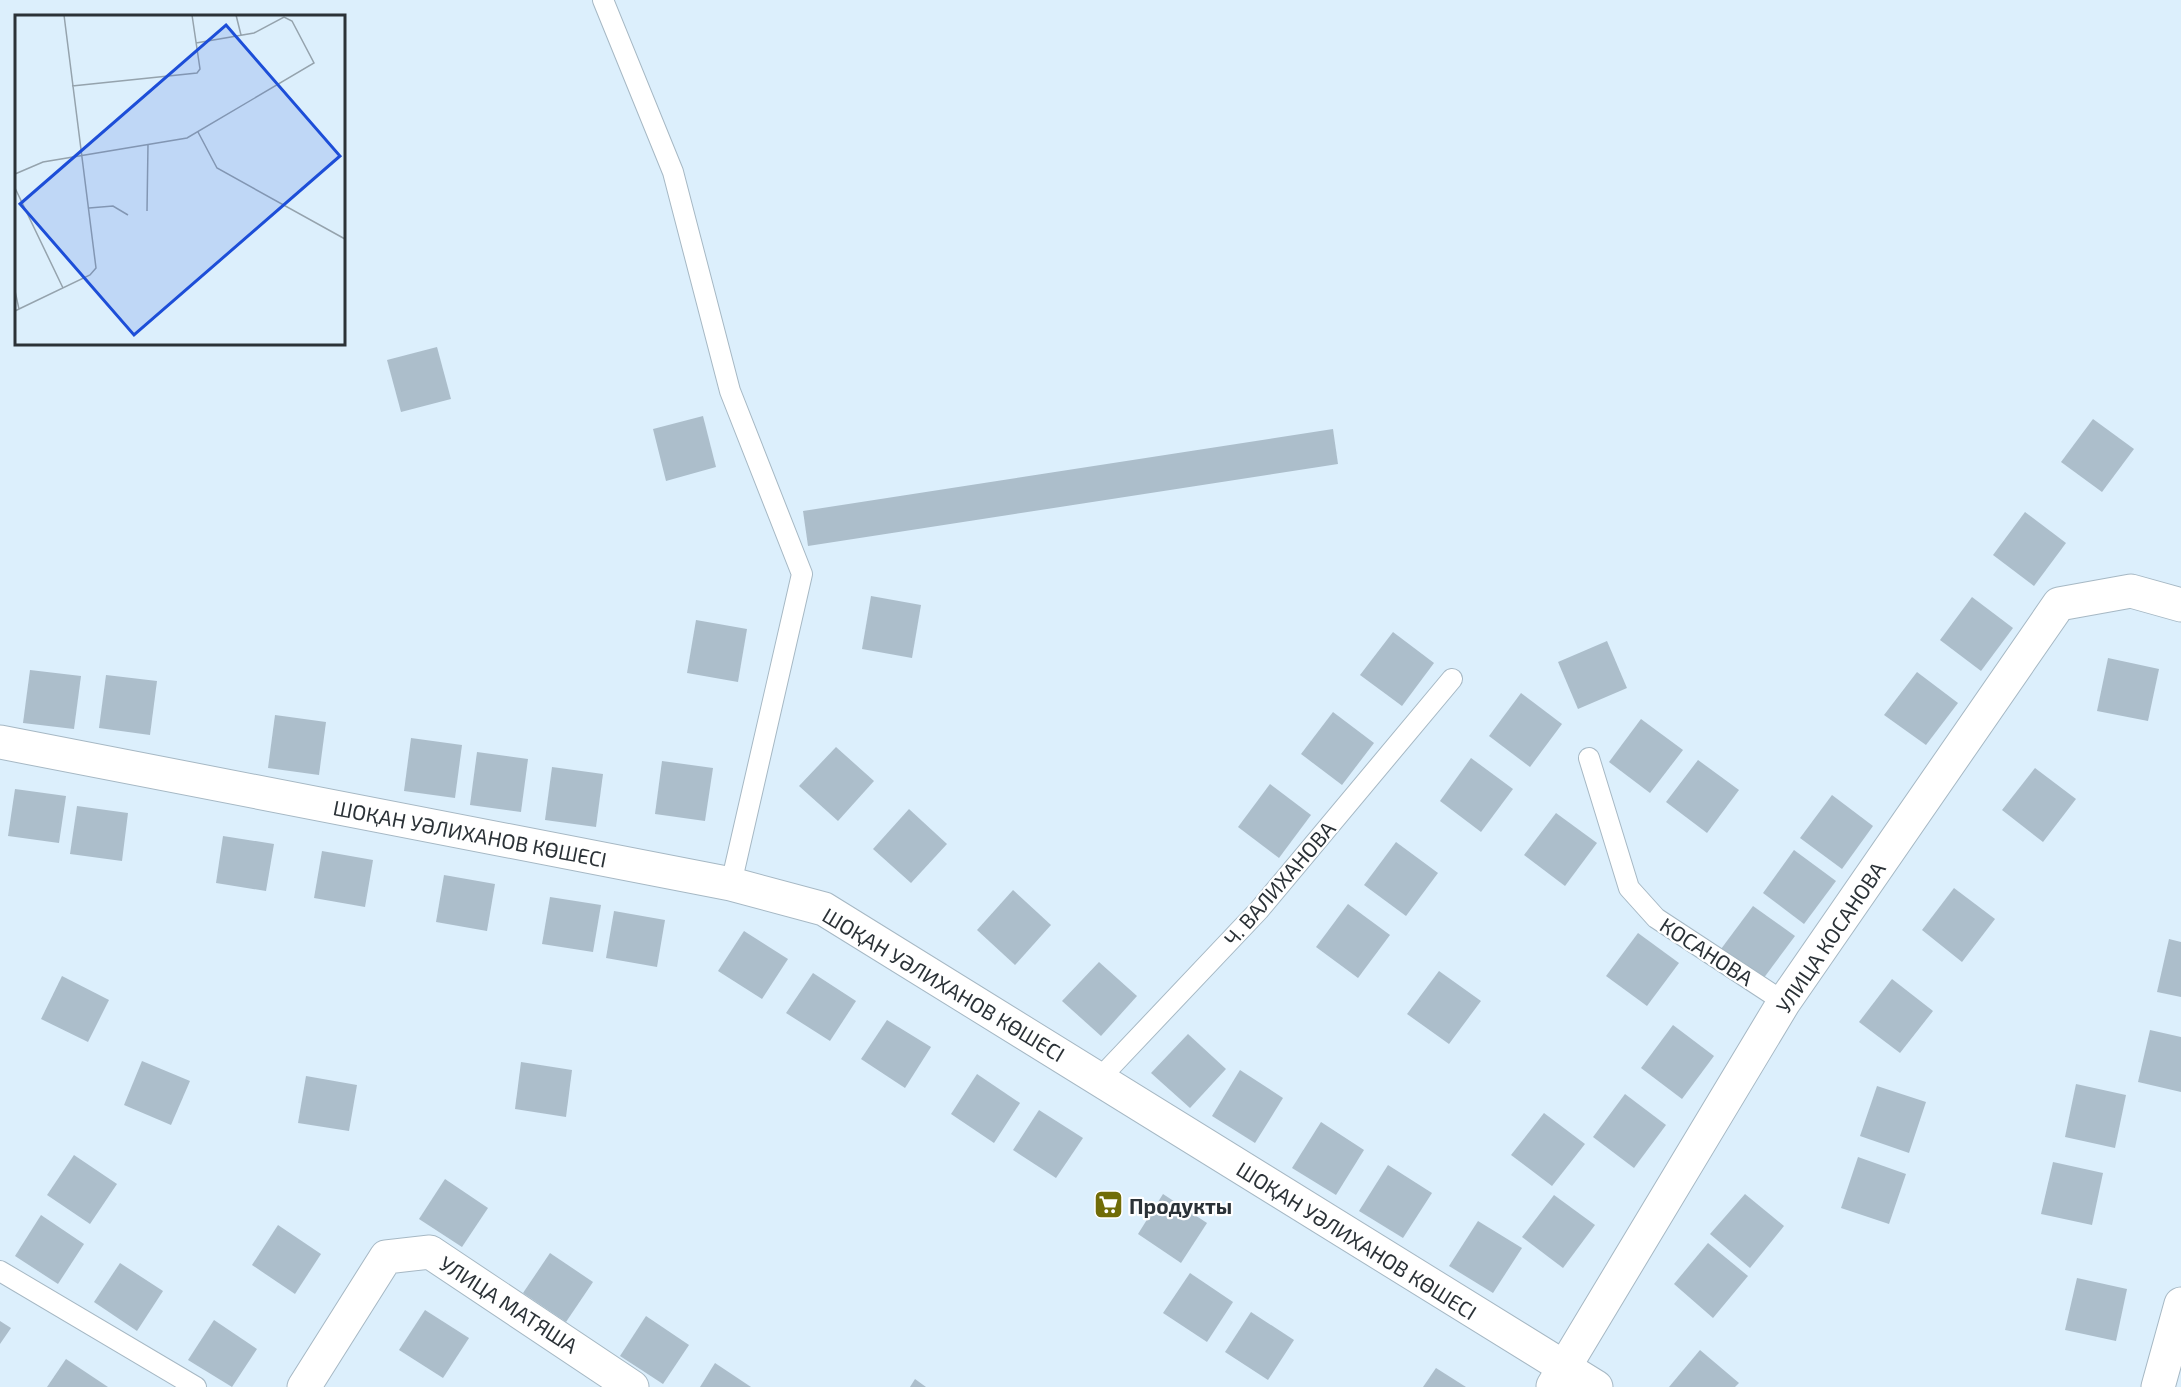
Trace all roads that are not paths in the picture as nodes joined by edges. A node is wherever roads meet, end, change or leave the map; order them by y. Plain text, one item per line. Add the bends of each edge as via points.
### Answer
1 (603, 0) edge
2 (2181, 605) edge
3 (1452, 679) dead end
4 (0, 742) edge
5 (1589, 758) dead end
6 (731, 884) junction
7 (1784, 1002) junction
8 (1098, 1079) junction
9 (0, 1271) edge
10 (2181, 1304) edge
11 (1558, 1378) edge
12 (196, 1387) edge
13 (304, 1387) edge
14 (632, 1387) edge
15 (1596, 1387) edge
16 (2158, 1387) edge

1 - 6 lane via 673,172 730,391 802,574
2 - 7 street, УЛИЦА КОСАНОВА via 2131,591 2059,604
3 - 8 lane, Ч. ВАЛИХАНОВА via 1259,910
4 - 6 street, ШОҚАН УӘЛИХАНОВ КӨШЕСІ
5 - 7 lane, КОСАНОВА via 1629,888 1656,918
6 - 8 street, ШОҚАН УӘЛИХАНОВ КӨШЕСІ via 824,909
7 - 11 street, УЛИЦА КОСАНОВА
8 - 11 street, ШОҚАН УӘЛИХАНОВ КӨШЕСІ
9 - 12 lane
10 - 16 street
11 - 15 street, ШОҚАН УӘЛИХАНОВ КӨШЕСІ
13 - 14 street, УЛИЦА МАТЯША via 386,1257 430,1252

